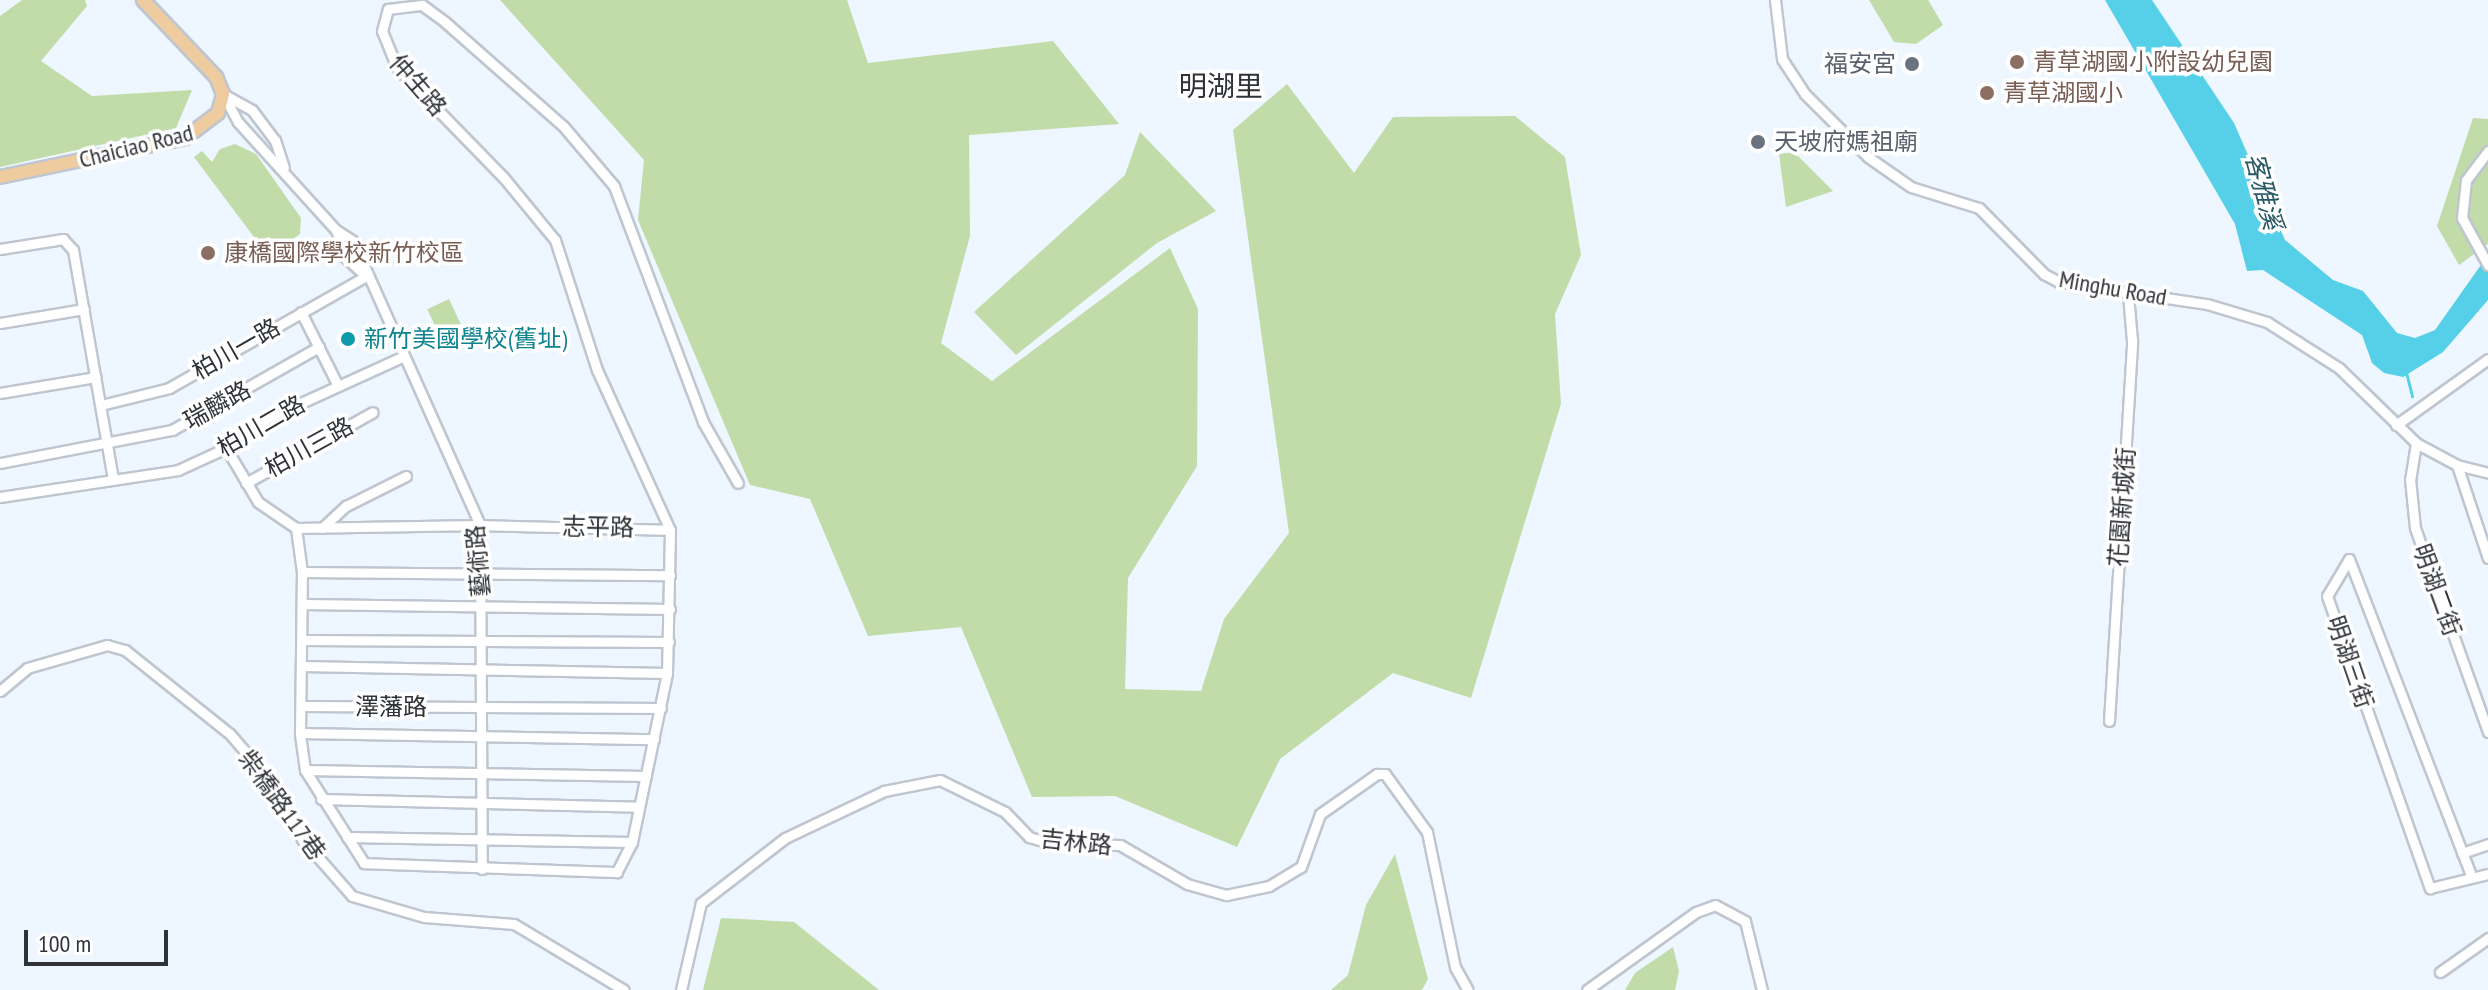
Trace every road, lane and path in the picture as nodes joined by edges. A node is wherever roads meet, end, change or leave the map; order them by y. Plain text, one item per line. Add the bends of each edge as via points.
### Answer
1 (143, 0) edge
2 (1775, 0) edge
3 (223, 94) junction
4 (2488, 151) edge
5 (284, 168) junction
6 (0, 177) edge
7 (0, 249) edge
8 (2488, 265) edge
9 (366, 276) junction
10 (2128, 294) junction
11 (84, 309) junction
12 (301, 312) junction
13 (0, 323) edge
14 (319, 347) junction
15 (404, 356) junction
16 (2488, 359) edge
17 (96, 377) junction
18 (337, 384) junction
19 (0, 393) edge
20 (101, 405) junction
21 (373, 412) dead end
22 (2396, 425) junction
23 (2416, 443) junction
24 (108, 445) junction
25 (226, 448) junction
26 (0, 463) edge
27 (2457, 465) junction
28 (2488, 473) edge
29 (406, 476) dead end
30 (113, 479) junction
31 (246, 483) junction
32 (738, 483) dead end
33 (0, 497) edge
34 (480, 525) junction
35 (296, 528) junction
36 (322, 528) junction
37 (670, 530) junction
38 (2488, 558) edge
39 (302, 572) junction
40 (481, 574) junction
41 (670, 575) junction
42 (303, 604) junction
43 (482, 608) junction
44 (670, 609) junction
45 (303, 640) junction
46 (482, 640) junction
47 (669, 642) junction
48 (302, 666) junction
49 (481, 669) junction
50 (667, 673) junction
51 (0, 691) edge
52 (301, 706) junction
53 (482, 707) junction
54 (661, 708) junction
55 (2109, 721) dead end
56 (2488, 732) edge
57 (300, 733) junction
58 (482, 737) junction
59 (654, 739) junction
60 (305, 770) junction
61 (482, 774) junction
62 (646, 776) junction
63 (321, 799) junction
64 (481, 804) junction
65 (639, 807) junction
66 (347, 837) junction
67 (481, 839) junction
68 (632, 842) junction
69 (2488, 844) edge
70 (2462, 853) junction
71 (482, 869) junction
72 (2488, 874) edge
73 (2472, 877) junction
74 (2488, 938) edge
75 (2440, 972) dead end
76 (624, 990) edge
77 (681, 990) edge
78 (1468, 990) edge
79 (1587, 990) edge
80 (1762, 990) edge

1 - 3 main road via 216,77
2 - 10 street, Minghu Road via 1782,59 1805,94 1868,157 1911,187 1979,208 2044,274
3 - 5 street, 藝術路 via 238,122
3 - 5 street, 藝術路 via 252,110 275,140
3 - 6 main road, Chaiciao Road via 218,113 185,138
4 - 8 street via 2466,180 2462,218
5 - 9 street, 藝術路 via 336,230 351,265
7 - 11 street via 63,239 73,250
9 - 12 street, 柏川一路
9 - 15 street, 藝術路
10 - 22 street, Minghu Road via 2207,304 2267,322 2339,368
10 - 55 street, 花園新城街 via 2132,341
11 - 13 street
11 - 17 street
12 - 14 street
12 - 20 street, 柏川一路 via 169,388
14 - 18 street
14 - 24 street, 瑞麟路 via 172,430
15 - 18 street, 柏川二路
15 - 34 street, 藝術路
16 - 22 street
17 - 19 street
17 - 20 street
18 - 25 street, 柏川二路 via 268,418
20 - 24 street
21 - 31 street, 柏川三路
22 - 23 street, Minghu Road
23 - 27 street, Minghu Road
23 - 56 street, 明湖二街 via 2410,479 2415,528
24 - 26 street, 瑞麟路
24 - 30 street
25 - 30 street, 柏川二路 via 178,470
25 - 31 street, 柏川三路
27 - 28 street, Minghu Road
27 - 38 street
29 - 36 street via 346,506
30 - 33 street
31 - 35 street, 柏川三路 via 258,502
32 - 37 street, 仲生路 via 703,422 614,186 564,127 445,22 422,5 388,9 382,31 397,68 503,177 555,240 597,370
34 - 36 street
34 - 37 street, 志平路
34 - 40 street, 藝術路
35 - 36 street
35 - 39 street
37 - 41 street
39 - 40 street
39 - 42 street
40 - 41 street, 志平路
40 - 43 street, 藝術路
41 - 44 street
42 - 43 street
42 - 45 street
43 - 44 street
43 - 46 street, 藝術路
44 - 47 street
45 - 46 street
45 - 48 street
46 - 47 street
46 - 49 street, 藝術路
47 - 50 street
48 - 49 street
48 - 52 street
49 - 50 street
49 - 53 street, 藝術路
50 - 54 street
51 - 76 street, 柴橋路117巷 via 27,668 107,645 125,650 230,734 272,783 302,839 352,896 424,917 514,924
52 - 53 street, 澤藩路
52 - 57 street
53 - 54 street
53 - 58 street, 藝術路
54 - 59 street
57 - 58 street
57 - 60 street
58 - 59 street
58 - 61 street, 藝術路
59 - 62 street
60 - 61 street
60 - 63 street
61 - 62 street
61 - 64 street, 藝術路
62 - 65 street
63 - 64 street
63 - 66 street
64 - 65 street
64 - 67 street, 藝術路
65 - 68 street
66 - 67 street
66 - 71 street via 364,863
67 - 68 street
67 - 71 street, 藝術路
68 - 71 street via 617,872
69 - 70 street
70 - 73 street, 明湖三街
70 - 73 street, 明湖三街 via 2349,559 2327,596 2430,888
72 - 73 street, 明湖三街
74 - 75 street
77 - 78 street, 吉林路 via 701,903 785,838 884,791 940,780 1005,812 1029,837 1050,843 1120,845 1187,884 1226,895 1269,886 1301,867 1320,814 1377,774 1385,774 1427,832 1455,967
79 - 80 street via 1696,912 1715,905 1745,921

